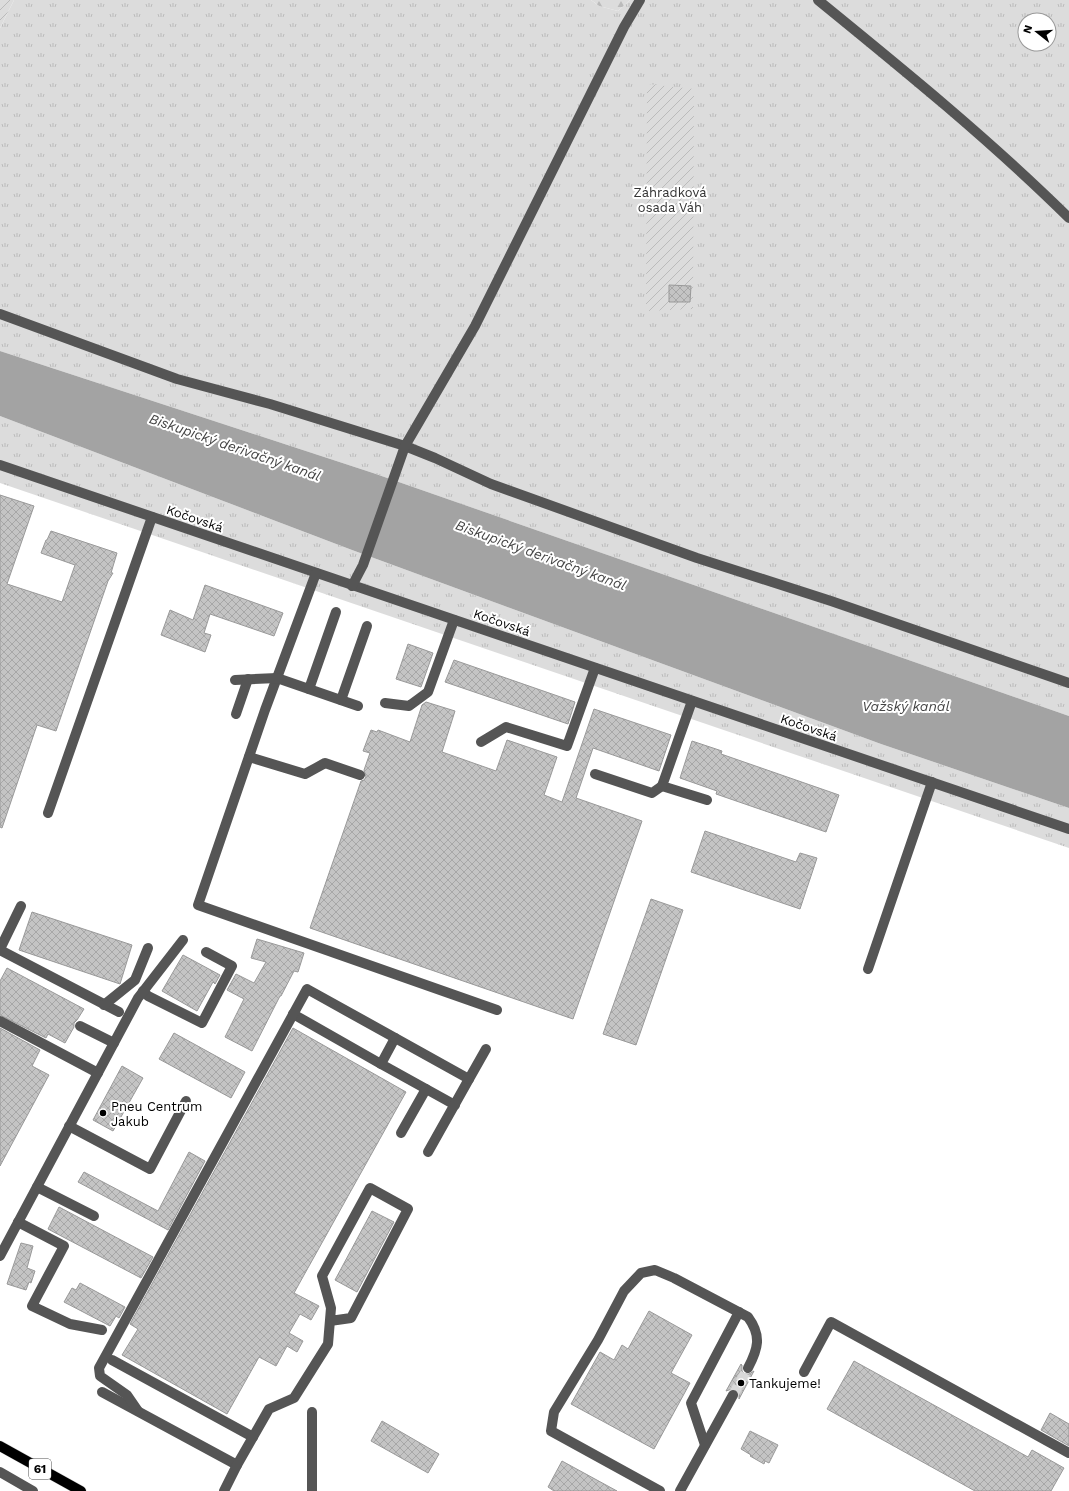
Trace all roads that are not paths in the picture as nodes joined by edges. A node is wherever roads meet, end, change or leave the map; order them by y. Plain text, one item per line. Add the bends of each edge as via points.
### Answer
1 (640, 0) edge
2 (818, 0) edge
3 (1069, 218) edge
4 (0, 314) edge
5 (405, 446) junction
6 (0, 465) edge
7 (152, 517) junction
8 (316, 573) junction
9 (352, 586) junction
10 (336, 612) dead end
11 (454, 620) junction
12 (367, 626) dead end
13 (595, 668) junction
14 (277, 678) junction
15 (248, 679) junction
16 (235, 680) dead end
17 (1069, 683) edge
18 (309, 689) junction
19 (341, 700) junction
20 (692, 701) junction
21 (385, 703) dead end
22 (358, 706) dead end
23 (236, 714) dead end
24 (481, 742) dead end
25 (249, 757) junction
26 (595, 774) dead end
27 (360, 775) dead end
28 (932, 782) junction
29 (662, 786) junction
30 (707, 800) dead end
31 (48, 813) dead end
32 (1069, 830) edge
33 (21, 906) dead end
34 (183, 940) dead end
35 (148, 948) dead end
36 (0, 950) edge
37 (206, 952) dead end
38 (868, 970) dead end
39 (143, 991) junction
40 (104, 1005) junction
41 (497, 1010) dead end
42 (119, 1012) dead end
43 (293, 1014) junction
44 (0, 1021) edge
45 (80, 1026) dead end
46 (395, 1038) junction
47 (114, 1043) junction
48 (486, 1049) dead end
49 (382, 1064) junction
50 (98, 1073) junction
51 (469, 1079) junction
52 (426, 1089) junction
53 (186, 1101) dead end
54 (455, 1105) junction
55 (69, 1126) junction
56 (401, 1133) dead end
57 (428, 1152) dead end
58 (37, 1187) junction
59 (94, 1216) dead end
60 (18, 1222) junction
61 (0, 1256) edge
62 (739, 1312) junction
63 (330, 1320) junction
64 (102, 1330) dead end
65 (112, 1360) dead end
66 (748, 1368) tunnel mouth
67 (804, 1372) dead end
68 (102, 1392) dead end
69 (733, 1395) tunnel mouth
70 (135, 1409) junction
71 (312, 1412) dead end
72 (253, 1438) junction
73 (705, 1445) junction
74 (0, 1446) edge
75 (1069, 1453) edge
76 (237, 1465) junction
77 (0, 1472) edge
78 (33, 1491) edge
79 (81, 1491) edge
80 (224, 1491) edge
81 (312, 1491) edge
82 (660, 1491) edge
83 (680, 1491) edge

1 - 5 street via 624,27 475,326
2 - 3 street via 919,82
4 - 5 street via 177,378
5 - 9 street via 363,565
5 - 17 street via 491,484 697,558
6 - 7 street, Kočovská
7 - 8 street, Kočovská
7 - 31 street
8 - 9 street, Kočovská
8 - 14 street
9 - 11 street, Kočovská
10 - 18 street
11 - 13 street, Kočovská
11 - 21 street via 428,692 409,706
12 - 19 street
13 - 20 street, Kočovská
13 - 24 street via 567,746 506,727
14 - 15 street
14 - 18 street
14 - 25 street
15 - 16 street
15 - 23 street
18 - 19 street
19 - 22 street
20 - 28 street, Kočovská
20 - 29 street
25 - 27 street via 305,774 325,763
25 - 41 street via 198,905
26 - 29 street via 652,793
28 - 32 street, Kočovská
28 - 38 street
29 - 30 street
33 - 36 street
34 - 39 street
35 - 40 street via 135,980
36 - 40 street
37 - 39 street via 232,966 202,1023 148,996
39 - 47 street
40 - 42 street
43 - 46 street via 307,989
43 - 49 street
43 - 70 street via 99,1368 100,1376 127,1395
44 - 50 street
45 - 47 street
46 - 49 street
46 - 51 street
47 - 50 street
48 - 51 street
49 - 52 street
50 - 55 street
51 - 54 street
52 - 54 street
52 - 56 street
53 - 55 street via 150,1169
54 - 57 street
55 - 58 street
58 - 59 street
58 - 60 street
60 - 61 street
60 - 64 street via 64,1246 32,1306 70,1324
62 - 66 street via 754,1324 758,1335 757,1348
62 - 73 street via 691,1403
62 - 82 street via 655,1270 641,1273 624,1291 598,1340 554,1412 551,1432
63 - 63 street via 331,1308 322,1276 370,1188 408,1209 351,1318
63 - 72 street via 328,1344 294,1398 269,1409
65 - 72 street
67 - 75 street via 831,1322
68 - 70 street
69 - 73 street
70 - 76 street
71 - 81 street
72 - 76 street
73 - 83 street
74 - 79 main road, 61
76 - 80 street
77 - 78 street

